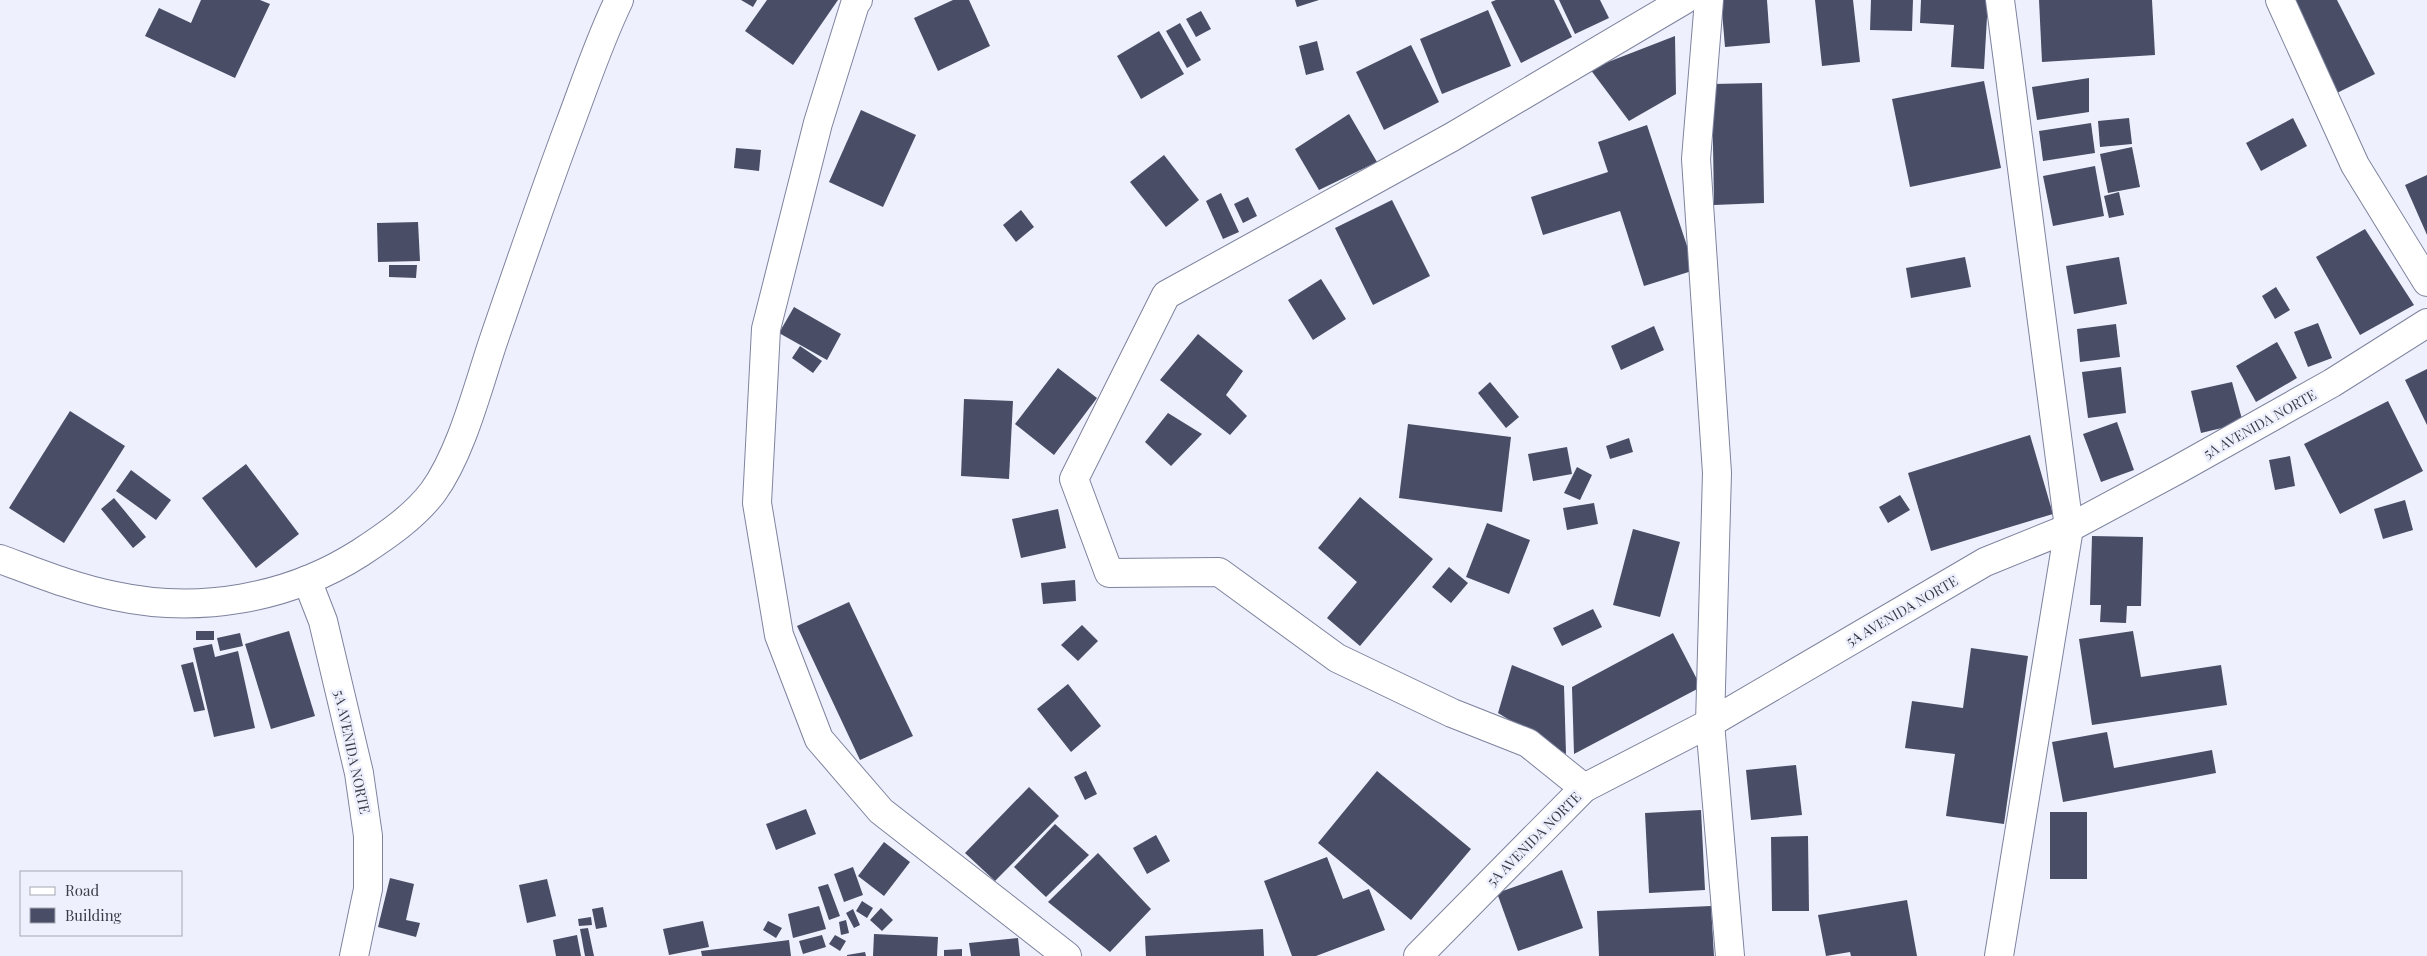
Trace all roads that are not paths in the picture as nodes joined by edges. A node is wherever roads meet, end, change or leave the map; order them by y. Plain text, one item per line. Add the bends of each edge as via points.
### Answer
1 (619, 0) edge
2 (858, 0) edge
3 (1684, 0) edge
4 (1709, 0) edge
5 (2000, 0) edge
6 (2280, 0) edge
7 (2427, 282) edge
8 (2427, 323) edge
9 (2069, 528) junction
10 (0, 559) edge
11 (307, 580) junction
12 (1710, 723) junction
13 (1584, 788) junction
14 (354, 956) edge
15 (1067, 956) edge
16 (1418, 956) edge
17 (1730, 956) edge
18 (1999, 956) edge

1 - 11 street via 540,205 455,451 442,476 433,492 407,520 341,565
2 - 15 street via 818,123 766,329 757,503 779,635 819,739 881,811
3 - 13 street via 1452,137 1166,295 1074,478 1108,573 1219,572 1337,658 1452,713 1528,743
4 - 12 street via 1696,160 1717,473
5 - 9 street
6 - 7 street via 2354,165
8 - 9 street, 5A AVENIDA NORTE via 2332,383
9 - 12 street, 5A AVENIDA NORTE via 1985,562
9 - 18 street
10 - 11 street via 80,587 116,596 179,604 250,598
11 - 14 street, 5A AVENIDA NORTE via 323,621 357,764 368,836 368,889
12 - 13 street, 5A AVENIDA NORTE
12 - 17 street
13 - 16 street, 5A AVENIDA NORTE

